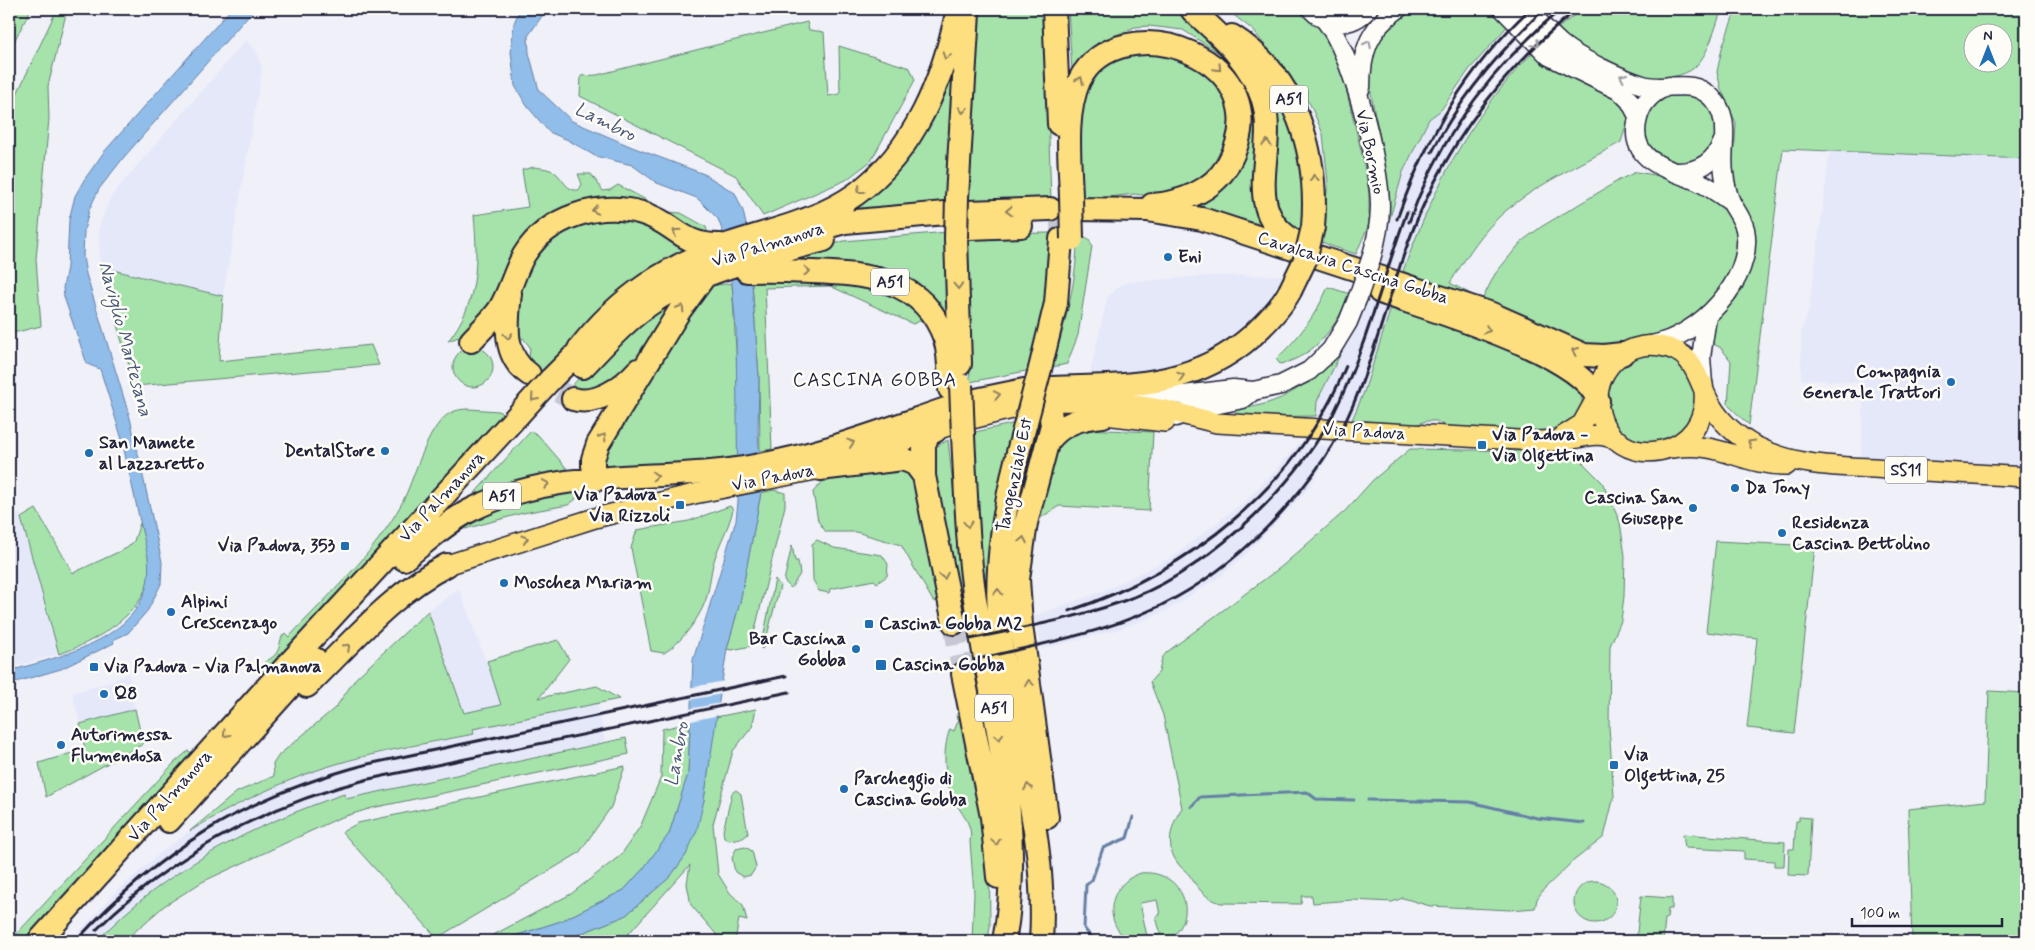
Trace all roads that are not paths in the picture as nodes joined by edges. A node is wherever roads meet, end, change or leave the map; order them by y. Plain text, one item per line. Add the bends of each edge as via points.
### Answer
1 (958, 9) edge
2 (968, 9) edge
3 (1054, 9) edge
4 (1311, 9) edge
5 (1398, 9) edge
6 (1502, 9) edge
7 (1527, 9) edge
8 (1192, 10) edge
9 (1363, 13) edge
10 (1325, 20) junction
11 (1349, 65) junction
12 (1670, 86) junction
13 (1361, 108) junction
14 (1638, 116) junction
15 (1723, 140) junction
16 (1672, 172) junction
17 (1731, 202) junction
18 (1099, 208) junction
19 (1065, 217) junction
20 (957, 219) junction
21 (756, 254) junction
22 (715, 258) junction
23 (1329, 259) junction
24 (510, 290) junction
25 (1707, 317) junction
26 (471, 341) dead end
27 (1651, 345) junction
28 (658, 347) junction
29 (1622, 354) junction
30 (1703, 384) junction
31 (554, 385) junction
32 (1045, 391) junction
33 (1252, 391) junction
34 (1184, 395) junction
35 (1598, 398) junction
36 (1023, 406) junction
37 (1110, 409) junction
38 (956, 415) junction
39 (1171, 415) junction
40 (519, 425) junction
41 (1548, 440) junction
42 (1047, 442) junction
43 (1620, 442) junction
44 (1672, 448) junction
45 (1813, 464) junction
46 (820, 469) junction
47 (772, 471) junction
48 (600, 473) junction
49 (924, 476) junction
50 (732, 477) junction
51 (2026, 477) edge
52 (404, 559) junction
53 (448, 565) joint
54 (954, 623) tunnel mouth
55 (963, 674) tunnel mouth
56 (233, 751) junction
57 (1041, 932) edge
58 (39, 941) edge
59 (57, 941) edge
60 (1000, 941) edge
61 (1004, 941) edge

1 -> 21 highway via 931,96 912,136 895,158 846,200 814,216
2 -> 20 highway, Tangenziale Est / A51
3 - 19 highway, Tangenziale Est / A51
4 - 10 main road, Via Bormio
13 -> 5 main road via 1364,51 1374,34
6 -> 14 main road via 1550,56 1620,92 1630,101
12 -> 7 main road via 1636,83 1573,53
23 -> 8 highway via 1287,238 1270,218 1263,196 1268,129 1262,98 1235,51
32 -> 8 highway, A51, bridge via 1160,381 1214,362 1264,325 1290,291 1305,260 1313,227 1315,194 1312,164 1306,138 1287,93 1258,55
9 - 10 main road via 1342,22
9 - 11 main road, Via Bormio via 1350,42
10 - 11 main road, Via Bormio via 1334,31
11 - 13 main road, Via Bormio
12 - 14 main road via 1649,98
12 - 15 main road via 1693,86 1713,98 1723,116
13 - 33 main road, Via Bormio, bridge via 1380,202 1379,226 1358,296 1339,338 1316,365 1281,385
14 - 16 main road via 1638,138 1646,155
15 - 16 main road via 1716,155 1704,166 1689,172
15 - 17 main road via 1723,169
16 - 17 main road via 1705,185
17 - 25 main road via 1744,228 1744,261 1735,280
18 - 19 highway, Cavalcavia Cascina Gobba
19 -> 18 highway via 1071,111 1080,79 1092,62 1114,47 1148,38 1174,42 1206,57 1230,84 1239,109 1238,140 1224,171 1202,190 1174,202
18 - 23 highway, Cavalcavia Cascina Gobba via 1147,210 1202,219
19 - 20 highway, Via Palmanova
19 - 32 highway, Tangenziale Est / A51
19 -> 35 highway, Cavalcavia Cascina Gobba via 1168,227 1233,242 1510,339 1572,369
20 - 21 highway, Via Palmanova via 845,222
20 -> 38 highway, Tangenziale Est / A51
21 - 22 highway
21 - 22 highway, Via Palmanova
21 -> 38 highway, A51 via 887,281 903,288 925,305 942,333 948,354
22 -> 24 highway via 643,213 594,210 565,220 539,237 524,255
28 -> 22 highway
22 - 31 highway, Via Palmanova via 680,286 644,308
22 - 31 highway, Via Palmanova via 645,294 580,348
29 -> 23 highway, Cavalcavia Cascina Gobba via 1584,355 1492,314
24 - 26 highway via 499,309
24 -> 31 highway via 507,328 517,364
25 - 27 main road via 1669,342
25 - 30 main road via 1702,350
27 - 29 main road
27 - 30 main road, SS11 via 1680,354 1692,364
28 - 31 highway via 634,375 614,390 591,400
48 -> 28 highway via 592,459 598,444
29 - 35 main road via 1607,368
30 - 44 main road, SS11 via 1705,401 1698,426 1687,439
45 -> 30 main road, SS11 via 1784,458 1742,438 1720,418
31 - 40 highway, Via Palmanova, bridge
32 - 36 highway, Tangenziale Est / A51, bridge
32 - 37 main road, Via Padova
32 - 42 highway via 1052,425
33 - 34 main road, Via Bormio via 1233,389
33 - 39 main road, Via Bormio via 1243,399
34 - 37 main road, Via Bormio via 1162,394
34 - 39 main road via 1170,402
35 - 41 main road, Via Padova via 1578,427
35 - 43 main road, SS11 via 1606,427
36 - 38 highway
57 -> 36 highway, Tangenziale Est / A51 via 1040,876 1034,821 1007,682 998,597 1005,509
37 - 39 main road, Via Padova
37 - 42 highway via 1065,425
38 - 46 main road, Via Padova
47 -> 38 highway via 853,442
38 - 49 highway via 929,434 924,444
38 -> 61 highway, Tangenziale Est / A51 via 965,476 974,588 1011,830 1012,882
39 - 41 main road, Via Padova via 1214,423
40 - 52 highway, Via Palmanova
40 -> 58 highway, Via Palmanova via 258,697
41 - 43 main road, Via Padova via 1567,440 1589,434
57 -> 42 highway via 1048,874 1047,812 1021,625 1018,579 1024,532
43 - 44 main road, SS11 via 1644,452
44 - 45 main road, SS11 via 1719,448 1764,464
45 - 51 main road, SS11
46 - 47 main road, Via Padova
46 - 49 highway via 903,459 915,464
47 - 50 highway
48 -> 50 highway, A51
52 -> 48 highway, A51 via 461,516 487,502 518,490
49 -> 54 highway
53 -> 50 main road, Via Padova
52 - 56 highway, Via Palmanova
56 -> 53 highway via 276,716 401,596
55 -> 60 highway, A51 via 996,847
56 - 59 highway, Via Palmanova

